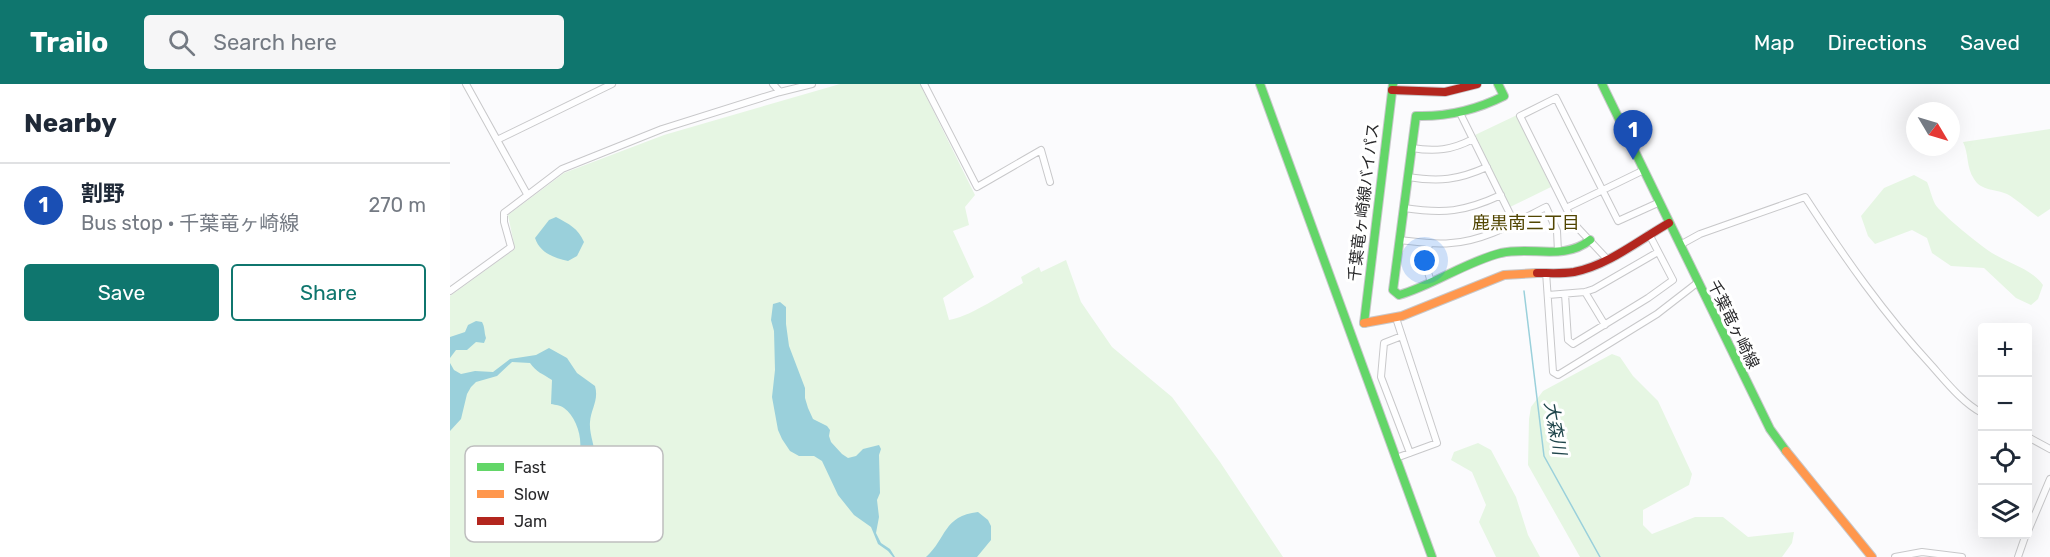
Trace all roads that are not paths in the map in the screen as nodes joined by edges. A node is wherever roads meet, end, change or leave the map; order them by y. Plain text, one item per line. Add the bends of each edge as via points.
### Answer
1 (466, 84) edge
2 (612, 84) edge
3 (773, 84) edge
4 (812, 84) edge
5 (924, 84) edge
6 (1260, 84) edge
7 (1477, 84) edge
8 (1498, 84) edge
9 (1602, 84) edge
10 (1393, 87) edge
11 (780, 92) junction
12 (1460, 113) junction
13 (497, 140) junction
14 (1473, 140) junction
15 (1412, 148) junction
16 (1487, 168) junction
17 (1644, 170) junction
18 (1408, 177) junction
19 (1050, 182) dead end
20 (1602, 191) junction
21 (527, 195) junction
22 (1501, 195) junction
23 (1660, 202) junction
24 (1404, 208) junction
25 (1566, 208) junction
26 (1514, 222) junction
27 (1669, 223) junction
28 (1649, 234) junction
29 (1400, 240) junction
30 (1590, 240) junction
31 (1429, 243) junction
32 (1680, 245) junction
33 (1558, 252) junction
34 (1658, 252) junction
35 (1607, 259) junction
36 (1546, 272) junction
37 (1431, 282) junction
38 (1697, 283) junction
39 (450, 291) edge
40 (1585, 292) junction
41 (1565, 294) junction
42 (1548, 295) junction
43 (1396, 318) junction
44 (1605, 325) junction
45 (1402, 336) junction
46 (1978, 410) edge
47 (2032, 439) edge
48 (2050, 449) edge
49 (1410, 453) junction
50 (1396, 458) junction
51 (2050, 479) edge
52 (2032, 521) edge
53 (2025, 539) edge
54 (1432, 557) edge
55 (1872, 557) edge
56 (1895, 557) edge
57 (1962, 557) edge
58 (2018, 557) edge

1 - 13 street
2 - 13 street
3 - 11 street
4 - 11 street
5 - 19 street via 977,188 1041,150
6 - 50 street
7 - 10 street via 1439,93
8 - 12 street via 1504,96
9 - 17 street, 千葉竜ヶ崎線
10 - 43 street, 千葉竜ヶ崎線バイパス via 1364,323
11 - 21 street via 662,129 562,169
12 - 14 street
12 - 15 street via 1416,116
13 - 21 street
14 - 15 street via 1443,151
14 - 16 street
15 - 18 street
16 - 18 street via 1448,180
16 - 22 street
17 - 20 street
17 - 23 street, 千葉竜ヶ崎線
18 - 24 street
20 - 23 street via 1618,221
20 - 25 street
20 - 25 street via 1556,98 1520,116
21 - 39 street via 504,213 511,247
22 - 24 street via 1454,212
22 - 26 street
23 - 27 street, 千葉竜ヶ崎線
24 - 29 street
25 - 30 street
26 - 31 street via 1473,240
26 - 33 street via 1546,207 1557,231
27 - 28 street
27 - 32 street, 千葉竜ヶ崎線
28 - 34 street
28 - 35 street
29 - 31 street
29 - 37 street via 1394,290 1399,295
30 - 33 street via 1576,251
30 - 35 street
31 - 37 street via 1426,266
32 - 38 street, 千葉竜ヶ崎線
32 - 46 street via 1700,234 1805,197 1848,264 1904,337
33 - 37 street via 1492,255
34 - 40 street
34 - 44 street via 1673,280
35 - 36 street via 1583,270
36 - 42 street
36 - 43 street via 1495,277 1431,307
38 - 42 street via 1657,314 1558,375 1554,372
38 - 55 street, 千葉竜ヶ崎線 via 1770,429
40 - 41 street
40 - 44 street
41 - 42 street
41 - 44 street via 1568,340 1573,344
43 - 45 street
45 - 49 street via 1384,343 1381,377
45 - 49 street via 1437,443
47 - 48 street
49 - 50 street
50 - 54 street
51 - 52 street
53 - 58 street
56 - 57 street via 1922,552

